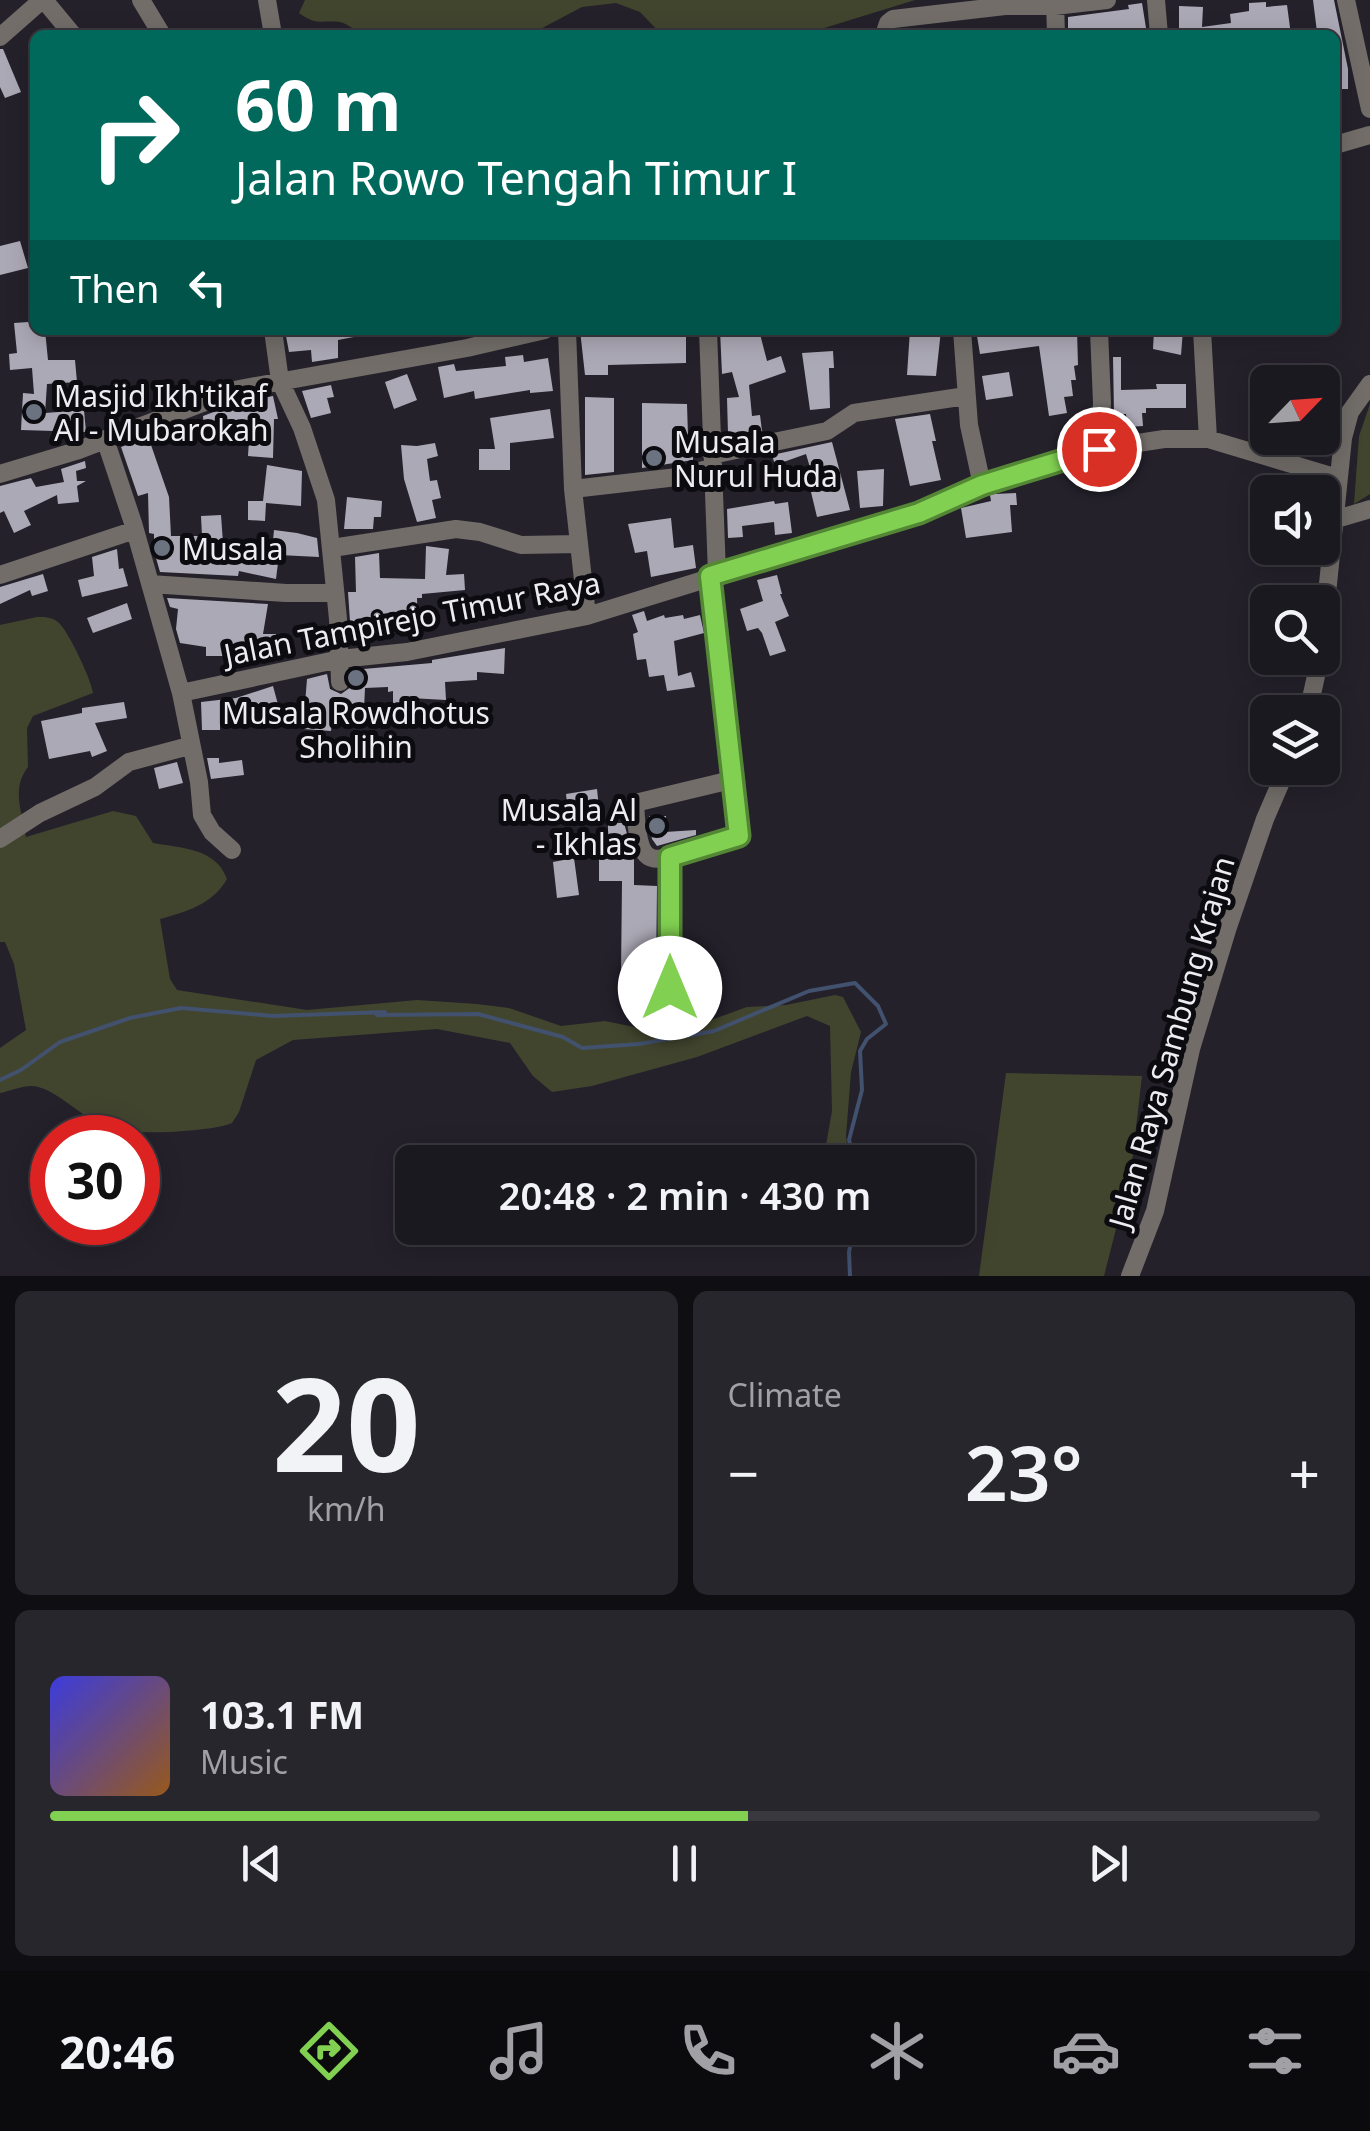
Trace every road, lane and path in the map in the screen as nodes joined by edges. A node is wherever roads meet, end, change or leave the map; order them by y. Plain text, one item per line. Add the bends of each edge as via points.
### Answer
1 (43, 0) edge
2 (141, 0) edge
3 (267, 0) edge
4 (1107, 0) edge
5 (1156, 0) edge
6 (1346, 0) edge
7 (1055, 3) edge
8 (69, 30) edge
9 (159, 30) edge
10 (272, 30) edge
11 (886, 30) edge
12 (1056, 30) edge
13 (1159, 30) edge
14 (0, 37) edge
15 (1368, 97) edge
16 (1370, 135) edge
17 (1340, 144) edge
18 (274, 335) edge
19 (523, 335) edge
20 (567, 335) edge
21 (708, 335) edge
22 (962, 335) edge
23 (1099, 335) edge
24 (1202, 335) edge
25 (280, 380) junction
26 (1370, 384) edge
27 (966, 396) junction
28 (105, 439) junction
29 (1208, 439) junction
30 (1099, 449) junction
31 (712, 461) junction
32 (0, 474) edge
33 (1317, 475) edge
34 (1339, 475) edge
35 (982, 485) junction
36 (574, 489) junction
37 (1370, 509) edge
38 (1340, 518) edge
39 (135, 530) junction
40 (578, 544) junction
41 (332, 548) junction
42 (0, 575) edge
43 (714, 575) junction
44 (150, 584) junction
45 (335, 593) junction
46 (587, 616) junction
47 (340, 659) junction
48 (340, 682) dead end
49 (180, 693) junction
50 (189, 746) junction
51 (730, 780) junction
52 (1280, 785) edge
53 (0, 838) edge
54 (232, 850) dead end
55 (670, 857) junction
56 (670, 988) dead end
57 (1130, 1276) edge

1 - 8 street
1 - 14 street
2 - 9 street
3 - 10 street
4 - 7 street
5 - 13 street
6 - 15 street
7 - 11 street via 893,19
7 - 12 street
16 - 17 street
18 - 25 street
19 - 25 street
20 - 36 street
21 - 31 street
22 - 27 street
23 - 30 street
24 - 29 street
25 - 28 street via 227,392
25 - 41 street via 315,464
26 - 34 street via 1350,412
27 - 31 street via 854,412 827,430
27 - 35 street
28 - 32 street
28 - 39 street
29 - 30 street, Jalan Tampirejo Timur Raya
29 - 33 street, Jalan Tampirejo Timur Raya
30 - 35 street, Jalan Tampirejo Timur Raya
31 - 36 street via 686,476
31 - 43 street
35 - 43 street, Jalan Tampirejo Timur Raya via 919,513
36 - 40 street
37 - 38 street
39 - 42 street
39 - 44 street
40 - 41 street via 521,544 456,530
40 - 46 street
41 - 45 street
43 - 46 street, Jalan Tampirejo Timur Raya
43 - 51 street
44 - 45 street
44 - 49 street
45 - 47 street
46 - 47 street, Jalan Tampirejo Timur Raya
47 - 48 street
47 - 49 street, Jalan Tampirejo Timur Raya
49 - 50 street
50 - 53 street via 129,762
50 - 54 street via 206,824
51 - 55 street via 738,837
51 - 55 street via 634,803 646,856
52 - 57 street, Jalan Raya Sambung Krajan via 1228,927 1191,1049 1154,1211
55 - 56 street

